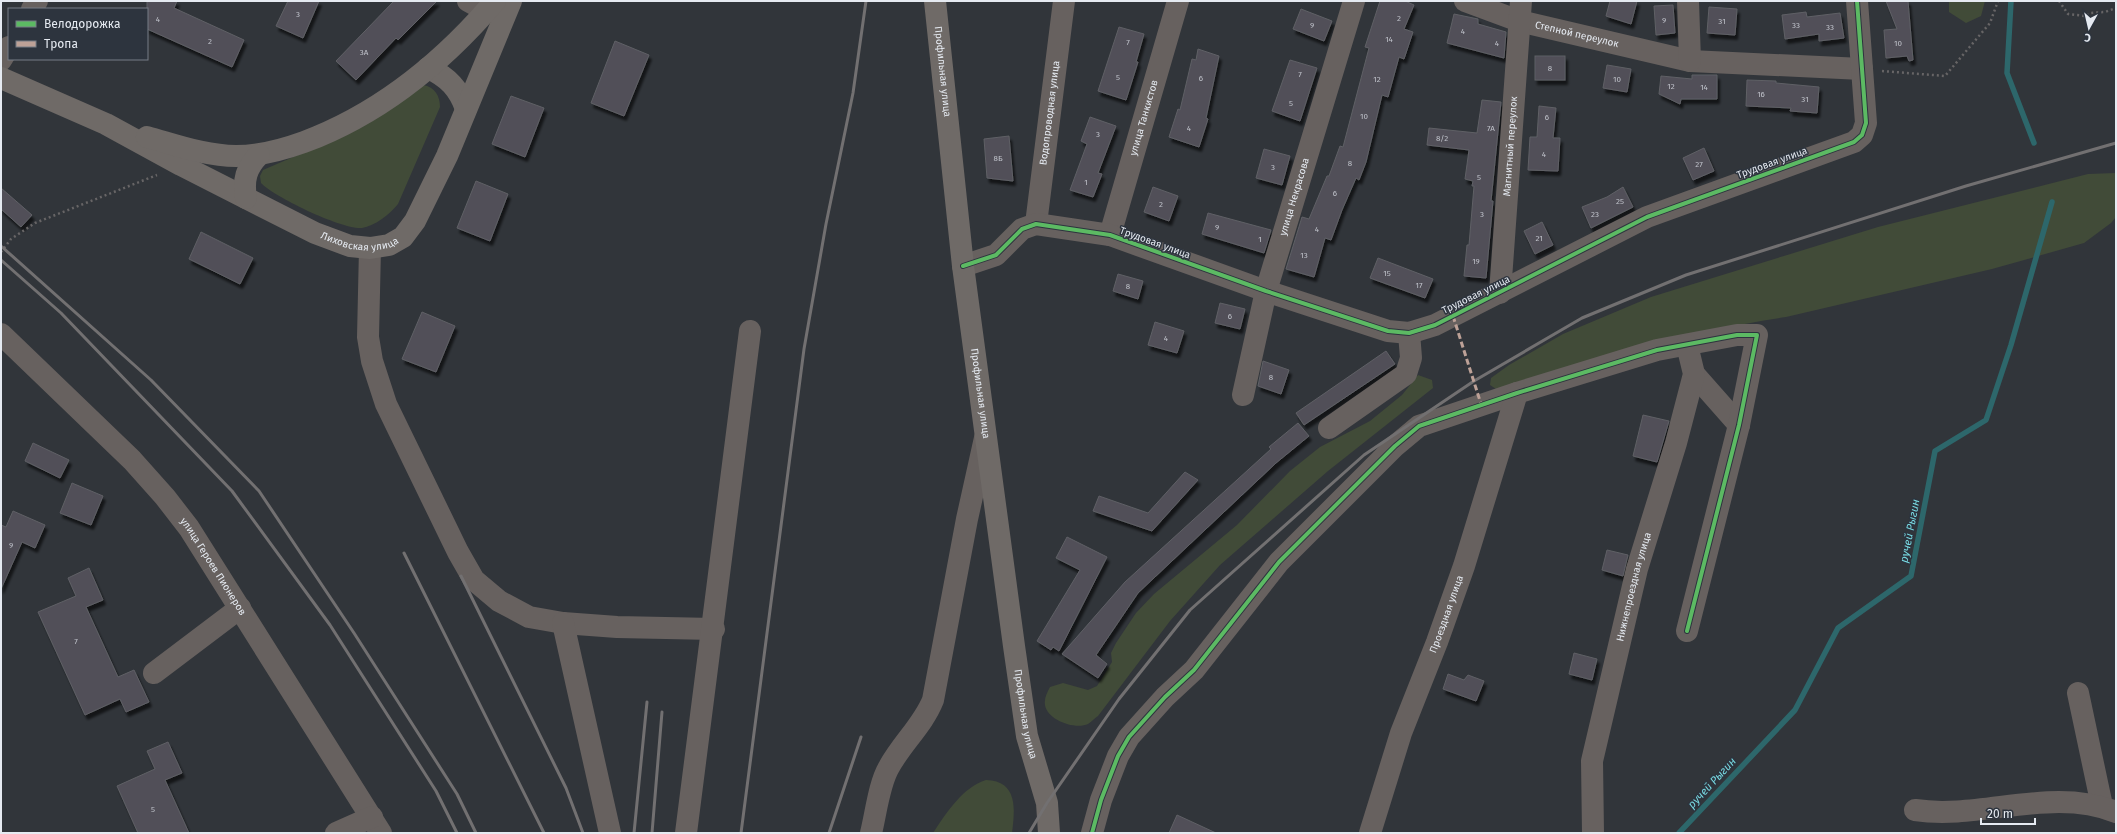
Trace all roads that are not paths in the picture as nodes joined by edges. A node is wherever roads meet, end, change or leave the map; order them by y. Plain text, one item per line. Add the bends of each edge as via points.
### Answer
1 (511, 1) edge
2 (935, 1) edge
3 (1064, 1) edge
4 (1178, 1) edge
5 (1354, 1) edge
6 (1465, 1) edge
7 (1688, 1) edge
8 (1857, 1) edge
9 (483, 4) edge
10 (1520, 11) edge
11 (8, 49) edge
12 (1, 60) edge
13 (1690, 61) junction
14 (428, 68) junction
15 (1862, 69) junction
16 (1, 78) edge
17 (466, 110) junction
18 (106, 124) junction
19 (259, 155) junction
20 (246, 198) junction
21 (1036, 224) junction
22 (1110, 234) junction
23 (370, 248) junction
24 (963, 266) junction
25 (1266, 291) junction
26 (1500, 293) junction
27 (750, 331) dead end
28 (1409, 333) junction
29 (1, 334) edge
30 (1686, 345) junction
31 (1694, 374) junction
32 (1517, 393) junction
33 (1243, 396) dead end
34 (1739, 424) junction
35 (1329, 428) dead end
36 (986, 435) junction
37 (240, 608) junction
38 (562, 623) junction
39 (714, 629) junction
40 (1687, 631) dead end
41 (154, 674) dead end
42 (2078, 693) dead end
43 (2109, 809) edge
44 (1915, 810) dead end
45 (376, 825) edge
46 (1050, 830) edge
47 (336, 833) edge
48 (610, 833) edge
49 (686, 833) edge
50 (871, 833) edge
51 (1092, 833) edge
52 (1370, 833) edge
53 (1593, 833) edge

1 - 17 main road, Лиховская улица
2 - 24 main road, Профильная улица
3 - 21 street, Водопроводная улица
4 - 22 street, улица Танкистов
5 - 25 street, улица Некрасова
6 - 10 street, Степной переулок
7 - 13 street
8 - 15 street, Трудовая улица
9 - 14 main road via 448,50
10 - 13 street, Степной переулок
10 - 26 street, Магнитный переулок
11 - 12 street
13 - 15 street, Степной переулок
14 - 17 main road via 455,87 462,97
14 - 19 main road via 370,112 325,134 283,150
15 - 26 street, Трудовая улица via 1866,123 1862,135 1854,142 1647,216
16 - 18 main road
17 - 23 main road, Лиховская улица via 416,221 404,237 390,245
18 - 19 main road via 207,153
18 - 20 main road, Лиховская улица
19 - 20 main road via 250,164 246,176
20 - 23 main road, Лиховская улица via 315,233 350,246
21 - 22 street, Трудовая улица
21 - 24 street via 1022,229 996,255
22 - 25 street, Трудовая улица
23 - 38 street via 368,337 372,361 386,404 458,552 474,580 499,601 529,617
24 - 36 main road, Профильная улица
25 - 28 street, Трудовая улица via 1388,331
25 - 33 street, улица Некрасова
26 - 28 street, Трудовая улица via 1435,325
27 - 39 street
28 - 35 street via 1411,358 1406,374
29 - 37 street, улица Героев Пионеров via 132,460 165,497 189,528
30 - 31 street
30 - 32 street via 1657,350
30 - 34 street via 1737,335 1757,335
31 - 34 street
31 - 53 street, Нижнепроездная улица via 1676,443 1637,569 1597,736 1592,761
32 - 51 street via 1419,426 1394,446 1328,510 1279,562 1194,670 1164,697 1129,736 1118,756 1101,800
32 - 52 street, Проездная улица via 1464,566 1401,733
34 - 40 street
36 - 46 main road, Профильная улица via 1027,736 1047,803
36 - 50 street via 967,519 933,700 927,714 899,750 888,769
37 - 41 street
37 - 45 street, улица Героев Пионеров
38 - 39 street
38 - 48 street
39 - 49 street
42 - 43 street
43 - 44 street via 2069,802 1936,813
45 - 47 street

